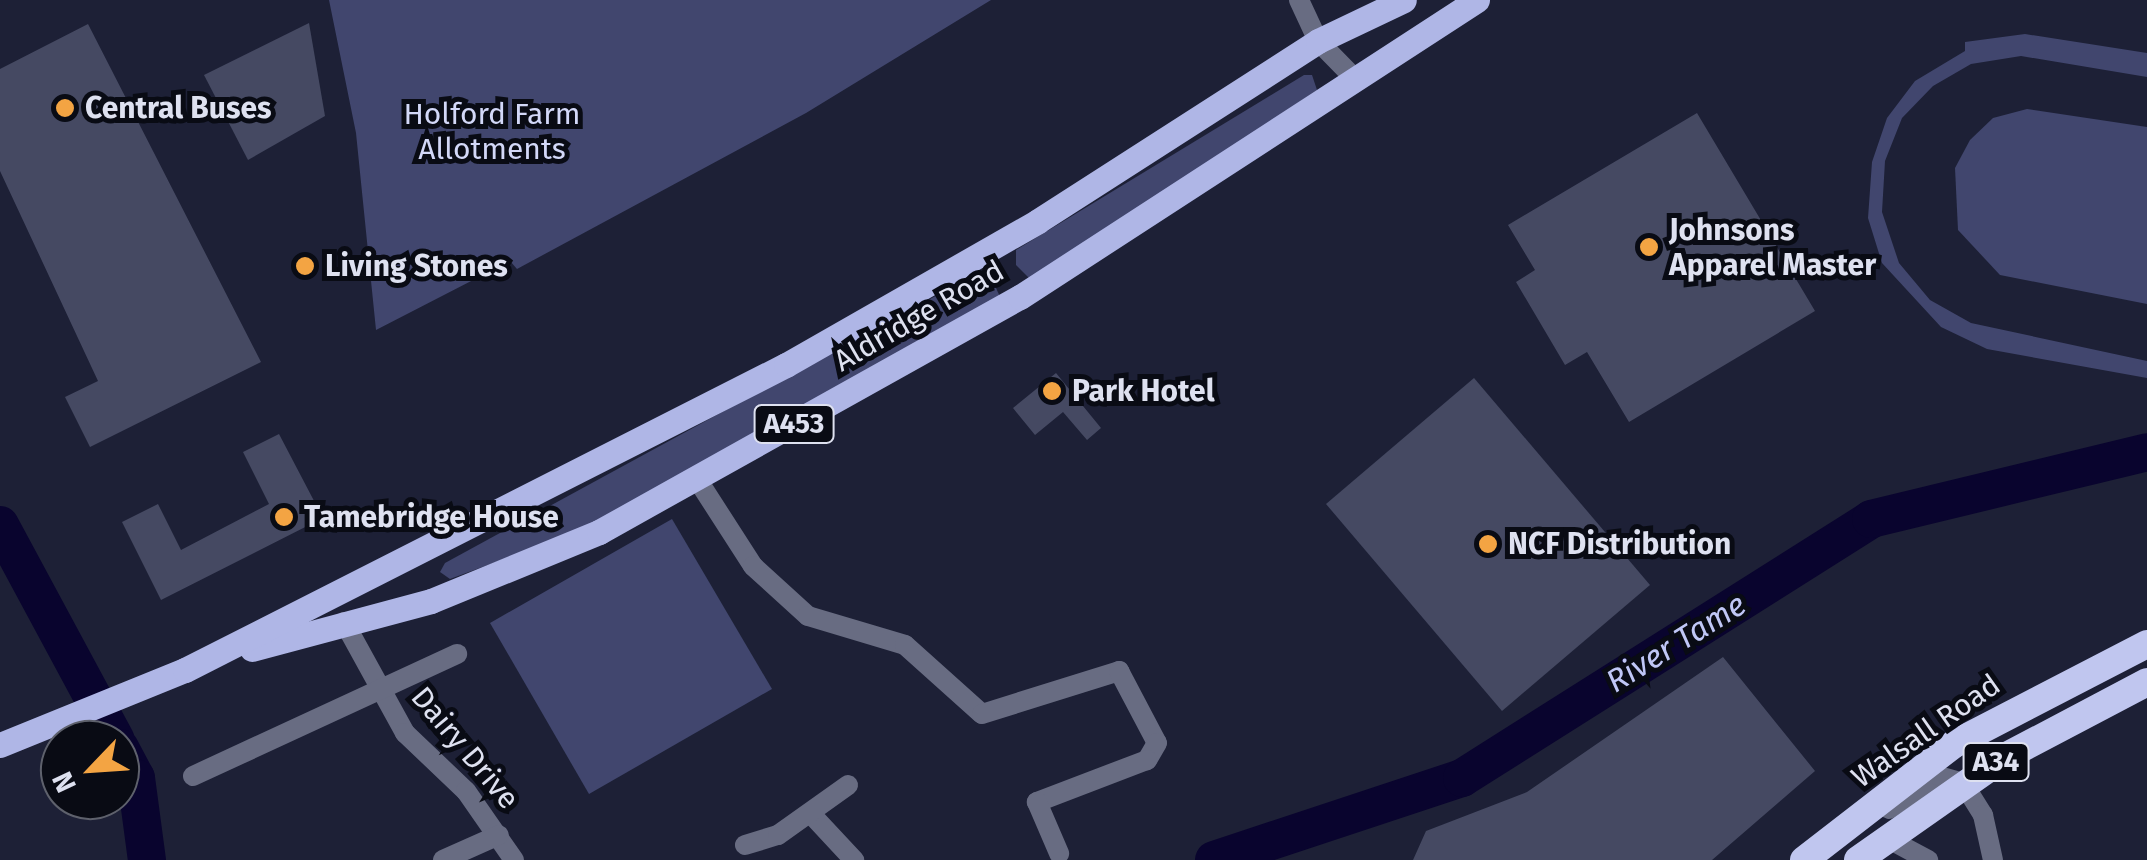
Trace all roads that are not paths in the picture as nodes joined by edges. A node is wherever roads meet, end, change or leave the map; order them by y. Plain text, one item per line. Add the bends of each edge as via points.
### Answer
1 (1298, 0) edge
2 (1404, 0) edge
3 (1477, 0) edge
4 (1318, 41) junction
5 (1357, 81) junction
6 (697, 480) junction
7 (410, 559) junction
8 (432, 601) junction
9 (344, 622) junction
10 (2147, 644) edge
11 (457, 654) dead end
12 (185, 670) junction
13 (2147, 682) edge
14 (379, 689) junction
15 (71, 720) edge
16 (40, 733) edge
17 (40, 734) edge
18 (0, 745) edge
19 (0, 762) edge
20 (194, 776) dead end
21 (1963, 784) junction
22 (848, 785) dead end
23 (812, 814) junction
24 (498, 834) junction
25 (1884, 837) junction
26 (745, 845) edge
27 (1059, 853) dead end
28 (443, 860) edge
29 (514, 860) edge
30 (854, 860) edge
31 (1804, 860) edge
32 (1812, 860) edge
33 (1858, 860) edge
34 (1928, 860) edge
35 (1992, 860) edge

1 - 4 street
2 - 4 main road, Aldridge Road / A453
3 - 5 main road, Aldridge Road / A453
4 - 5 street
4 - 7 main road, Aldridge Road / A453 via 1025,229 786,365
5 - 6 main road, Aldridge Road / A453 via 1020,297
6 - 8 main road, Aldridge Road / A453 via 600,532
6 - 27 street via 753,566 808,616 905,646 982,714 1119,670 1157,742 1147,760 1037,802
7 - 8 main road
7 - 12 main road, Aldridge Road / A453
8 - 9 main road, Aldridge Road / A453
9 - 12 main road, Aldridge Road / A453
9 - 14 street, Dairy Drive
10 - 31 highway, Walsall Road / A34 via 1954,744
11 - 14 street
12 - 15 main road, Aldridge Road / A453
13 - 21 highway, Walsall Road / A34
14 - 20 street
14 - 24 street, Dairy Drive via 405,733
16 - 18 main road, Aldridge Road / A453
17 - 19 main road, Aldridge Road / A453
21 - 25 highway, Walsall Road / A34
21 - 32 street, Walsall Road via 1939,776
21 - 35 street via 1983,815
22 - 23 street
23 - 26 street
23 - 30 street
24 - 28 street
24 - 29 street, Dairy Drive
25 - 33 highway, Walsall Road / A34
25 - 34 street

